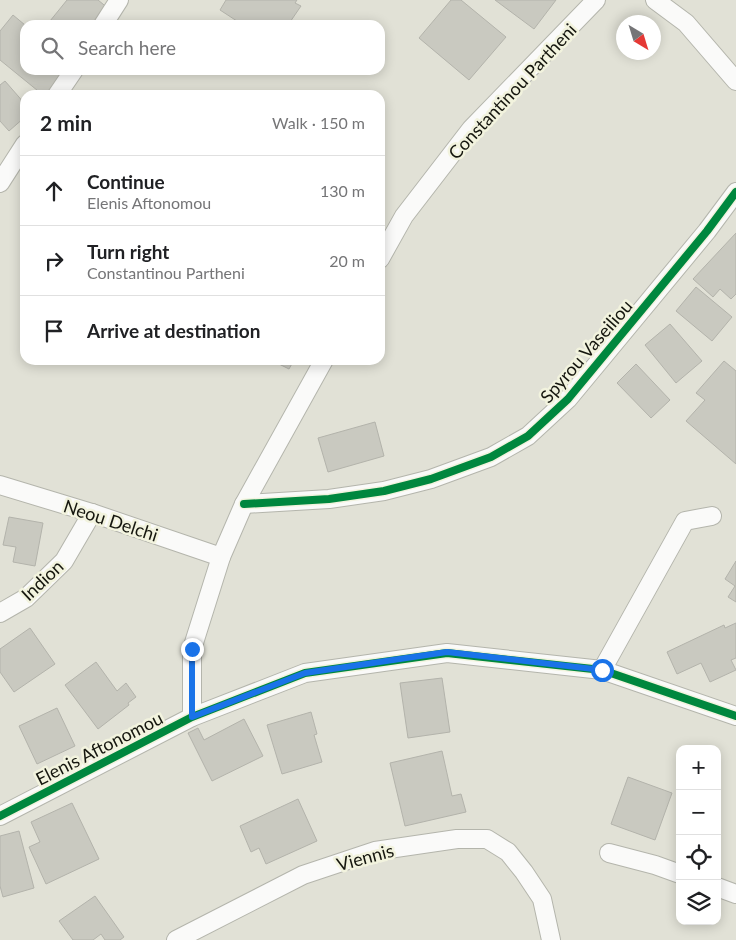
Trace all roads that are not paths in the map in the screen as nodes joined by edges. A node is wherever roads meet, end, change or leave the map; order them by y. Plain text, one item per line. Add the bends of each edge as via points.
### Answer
1 (119, 0) edge
2 (596, 0) edge
3 (654, 0) edge
4 (106, 20) edge
5 (71, 75) edge
6 (736, 81) edge
7 (60, 90) edge
8 (20, 152) edge
9 (0, 183) edge
10 (736, 192) edge
11 (385, 250) edge
12 (321, 365) edge
13 (0, 485) edge
14 (244, 504) junction
15 (92, 513) junction
16 (712, 516) dead end
17 (221, 557) junction
18 (0, 613) edge
19 (602, 670) junction
20 (736, 716) edge
21 (192, 717) junction
22 (0, 816) edge
23 (609, 853) dead end
24 (676, 873) edge
25 (721, 889) edge
26 (736, 894) edge
27 (176, 940) edge
28 (551, 940) edge

1 - 4 street
2 - 11 street, Constantinou Partheni via 471,129 404,216
3 - 6 street via 686,23
5 - 7 street
8 - 9 street
10 - 14 street, Spyrou Vaseiliou via 568,400 528,436 491,458 432,479 384,491 329,499
12 - 14 street
13 - 15 street, Neou Delchi
14 - 17 street
15 - 17 street, Neou Delchi
15 - 18 street, Indion via 64,561 26,598
16 - 19 street via 685,521
17 - 21 street via 192,649
19 - 20 street, Elenis Aftonomou
19 - 21 street, Elenis Aftonomou via 447,652 305,673
21 - 22 street, Elenis Aftonomou
23 - 24 street
25 - 26 street
27 - 28 street, Viennis via 303,875 375,851 457,839 487,839 508,852 542,899

